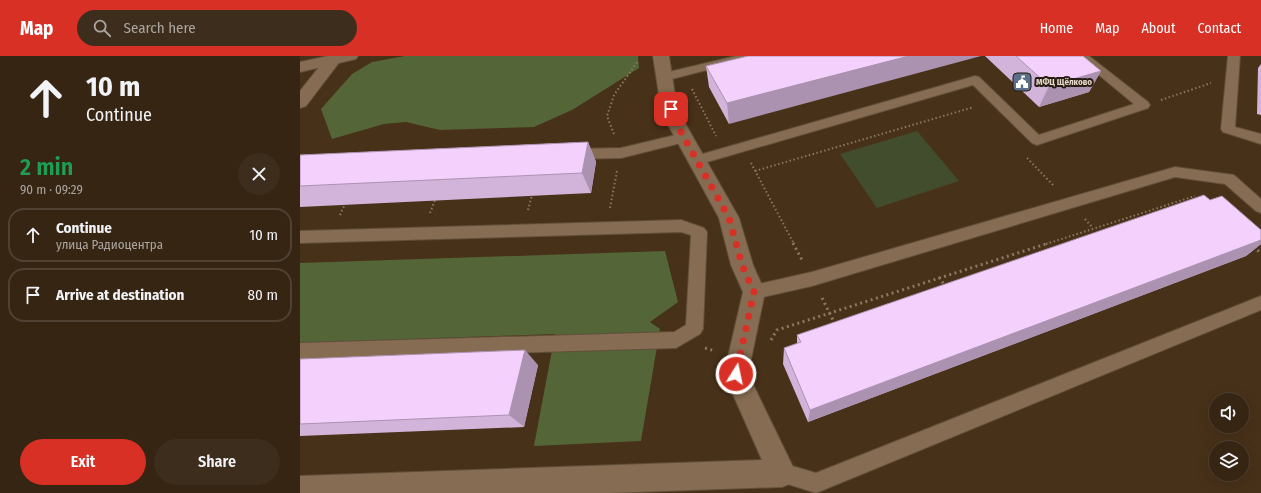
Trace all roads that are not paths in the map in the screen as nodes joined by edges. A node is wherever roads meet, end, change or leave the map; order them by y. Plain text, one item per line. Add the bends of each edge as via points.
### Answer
1 (661, 56) edge
2 (750, 56) edge
3 (1082, 56) edge
4 (1234, 56) edge
5 (340, 58) edge
6 (300, 67) edge
7 (664, 77) junction
8 (300, 102) edge
9 (684, 138) junction
10 (1261, 139) edge
11 (558, 154) edge
12 (696, 160) junction
13 (1261, 207) edge
14 (300, 237) edge
15 (1261, 303) edge
16 (751, 304) junction
17 (300, 351) edge
18 (782, 474) junction
19 (300, 490) edge

1 - 7 street
2 - 7 lane
3 - 12 lane via 1144,105 1037,140 975,80
4 - 10 lane via 1228,129
5 - 6 street
5 - 8 street
7 - 9 street via 666,95
9 - 11 lane via 621,153
9 - 12 street
12 - 16 street via 729,218
13 - 16 lane via 1229,179 1175,172 812,279
14 - 17 lane via 682,226 699,232 694,329 676,340
15 - 18 lane via 816,483
16 - 18 street via 736,374
18 - 19 street

